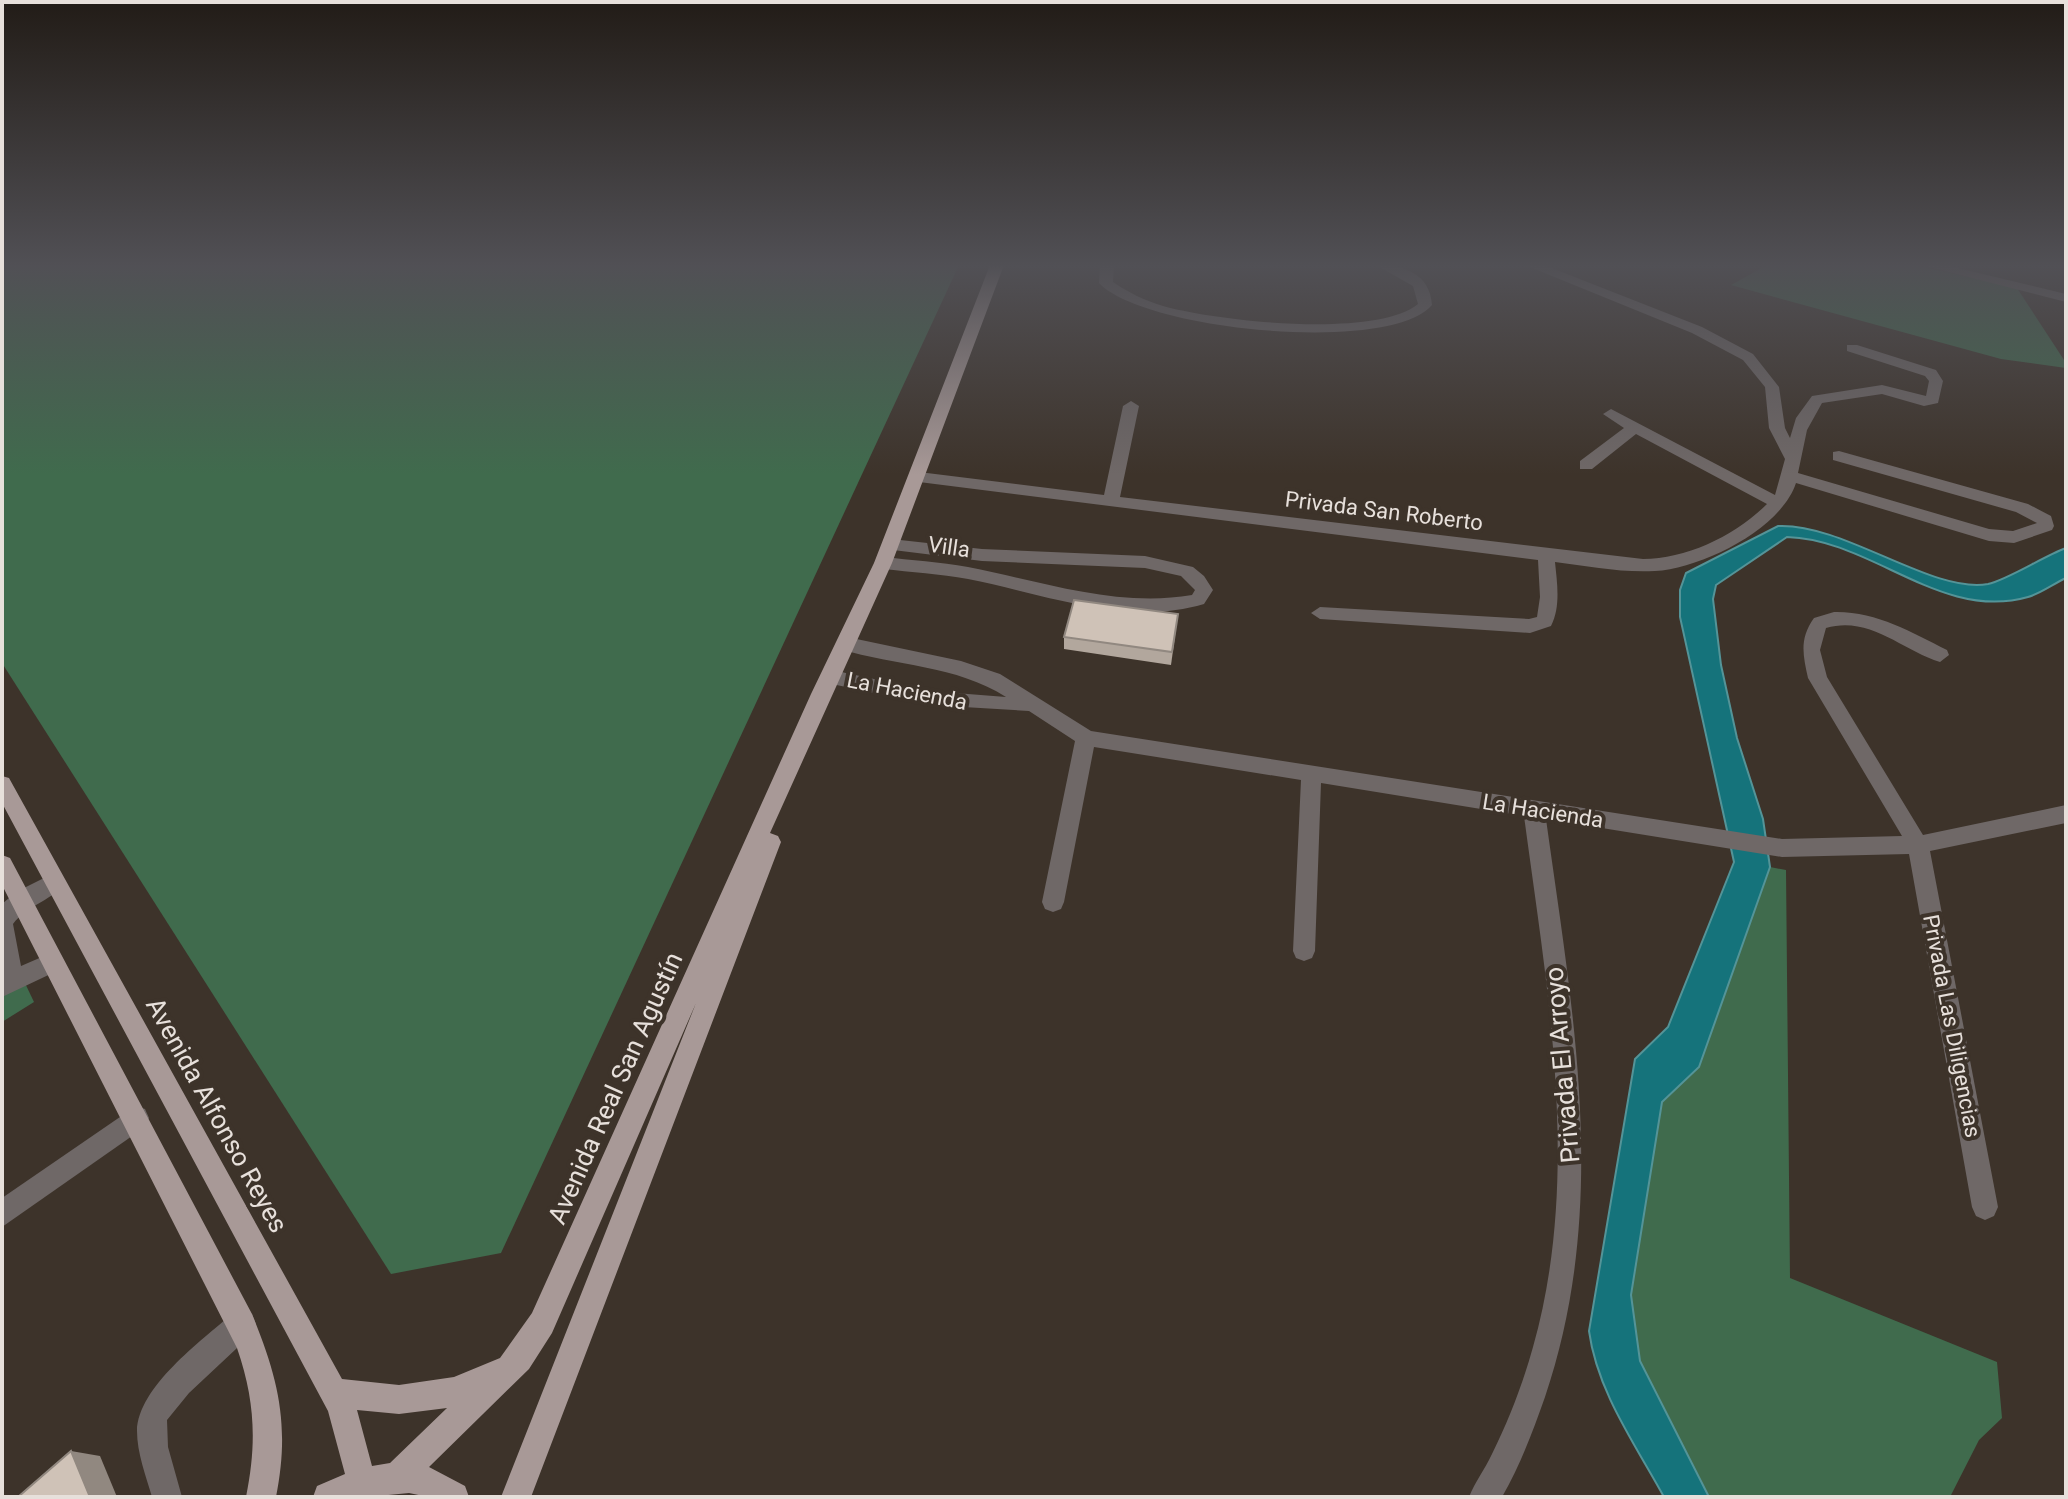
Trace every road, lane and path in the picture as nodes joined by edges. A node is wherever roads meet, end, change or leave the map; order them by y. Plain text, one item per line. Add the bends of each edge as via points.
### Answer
1 (971, 335) edge
2 (1706, 335) edge
3 (1852, 348) dead end
4 (1889, 359) junction
5 (1882, 389) junction
6 (1131, 406) dead end
7 (1611, 414) dead end
8 (1635, 427) junction
9 (1839, 456) dead end
10 (1792, 457) junction
11 (1586, 465) dead end
12 (1790, 476) junction
13 (919, 477) junction
14 (1111, 499) junction
15 (1779, 504) junction
16 (891, 545) junction
17 (1546, 554) junction
18 (1013, 556) junction
19 (935, 560) junction
20 (883, 563) junction
21 (1007, 582) junction
22 (1320, 613) dead end
23 (847, 644) junction
24 (1940, 655) dead end
25 (830, 681) junction
26 (1030, 704) junction
27 (1086, 738) junction
28 (1311, 776) junction
29 (2, 784) edge
30 (1534, 810) junction
31 (2066, 814) edge
32 (1918, 845) junction
33 (2, 864) edge
34 (54, 882) junction
35 (20, 901) junction
36 (1053, 902) dead end
37 (2, 924) edge
38 (1304, 951) dead end
39 (51, 963) junction
40 (8, 985) edge
41 (136, 1118) junction
42 (1985, 1207) dead end
43 (2, 1214) edge
44 (242, 1324) junction
45 (519, 1359) junction
46 (332, 1392) junction
47 (398, 1476) junction
48 (362, 1482) junction
49 (258, 1492) edge
50 (167, 1497) edge
51 (328, 1497) edge
52 (454, 1497) edge
53 (516, 1497) edge
54 (1484, 1497) edge

1 - 13 main road, Avenida Real San Agustín
2 - 10 street via 1748,357 1772,387 1777,428
3 - 4 street
4 - 5 street
4 - 5 street via 1931,373 1936,378 1934,397 1924,401
5 - 10 street via 1817,399
6 - 14 street
7 - 8 street
8 - 11 street
8 - 15 street
9 - 12 street via 2022,508 2045,520 2046,526 2014,537 1989,535
10 - 12 street
12 - 15 street
13 - 14 street, Privada San Roberto
13 - 16 main road, Avenida Real San Agustín
14 - 17 street, Privada San Roberto
15 - 17 street, Privada San Roberto via 1748,527 1675,562 1639,565
16 - 19 street, Villa
16 - 20 main road, Avenida Real San Agustín
17 - 22 street via 1545,621 1530,626
18 - 19 street, Villa
18 - 21 street
18 - 21 street, Villa via 1164,565 1186,571 1204,590 1198,600 1179,606 1089,598
19 - 20 street, Villa
19 - 21 street, Villa
20 - 23 main road, Avenida Real San Agustín
23 - 25 main road, Avenida Real San Agustín
23 - 26 street, La Hacienda via 961,668 993,679
24 - 32 street via 1867,623 1842,618 1820,623 1811,641 1813,664 1831,703
25 - 26 street, La Hacienda via 983,706
25 - 45 main road, Avenida Real San Agustín via 584,1234
25 - 53 main road, Avenida Real San Agustín
26 - 27 street, La Hacienda
27 - 28 street, La Hacienda
27 - 36 street
28 - 30 street, La Hacienda
28 - 38 street
29 - 34 main road, Avenida Alfonso Reyes
30 - 32 street, La Hacienda via 1782,848
30 - 54 street, Privada El Arroyo via 1569,1091 1573,1153 1566,1251 1534,1392
31 - 32 street, La Hacienda
32 - 42 street, Privada Las Diligencias
33 - 35 main road
34 - 35 street
34 - 46 main road, Avenida Alfonso Reyes
35 - 37 street
35 - 39 main road
37 - 40 street
39 - 40 street
39 - 41 main road
41 - 43 street
41 - 44 main road
44 - 49 main road via 261,1371 272,1432
44 - 50 street via 170,1393 153,1418
45 - 46 main road via 466,1389 431,1401
45 - 47 main road, Avenida Real San Agustín
46 - 48 main road, Avenida Alfonso Reyes via 341,1406
47 - 48 main road
47 - 52 main road via 442,1485
48 - 51 main road

